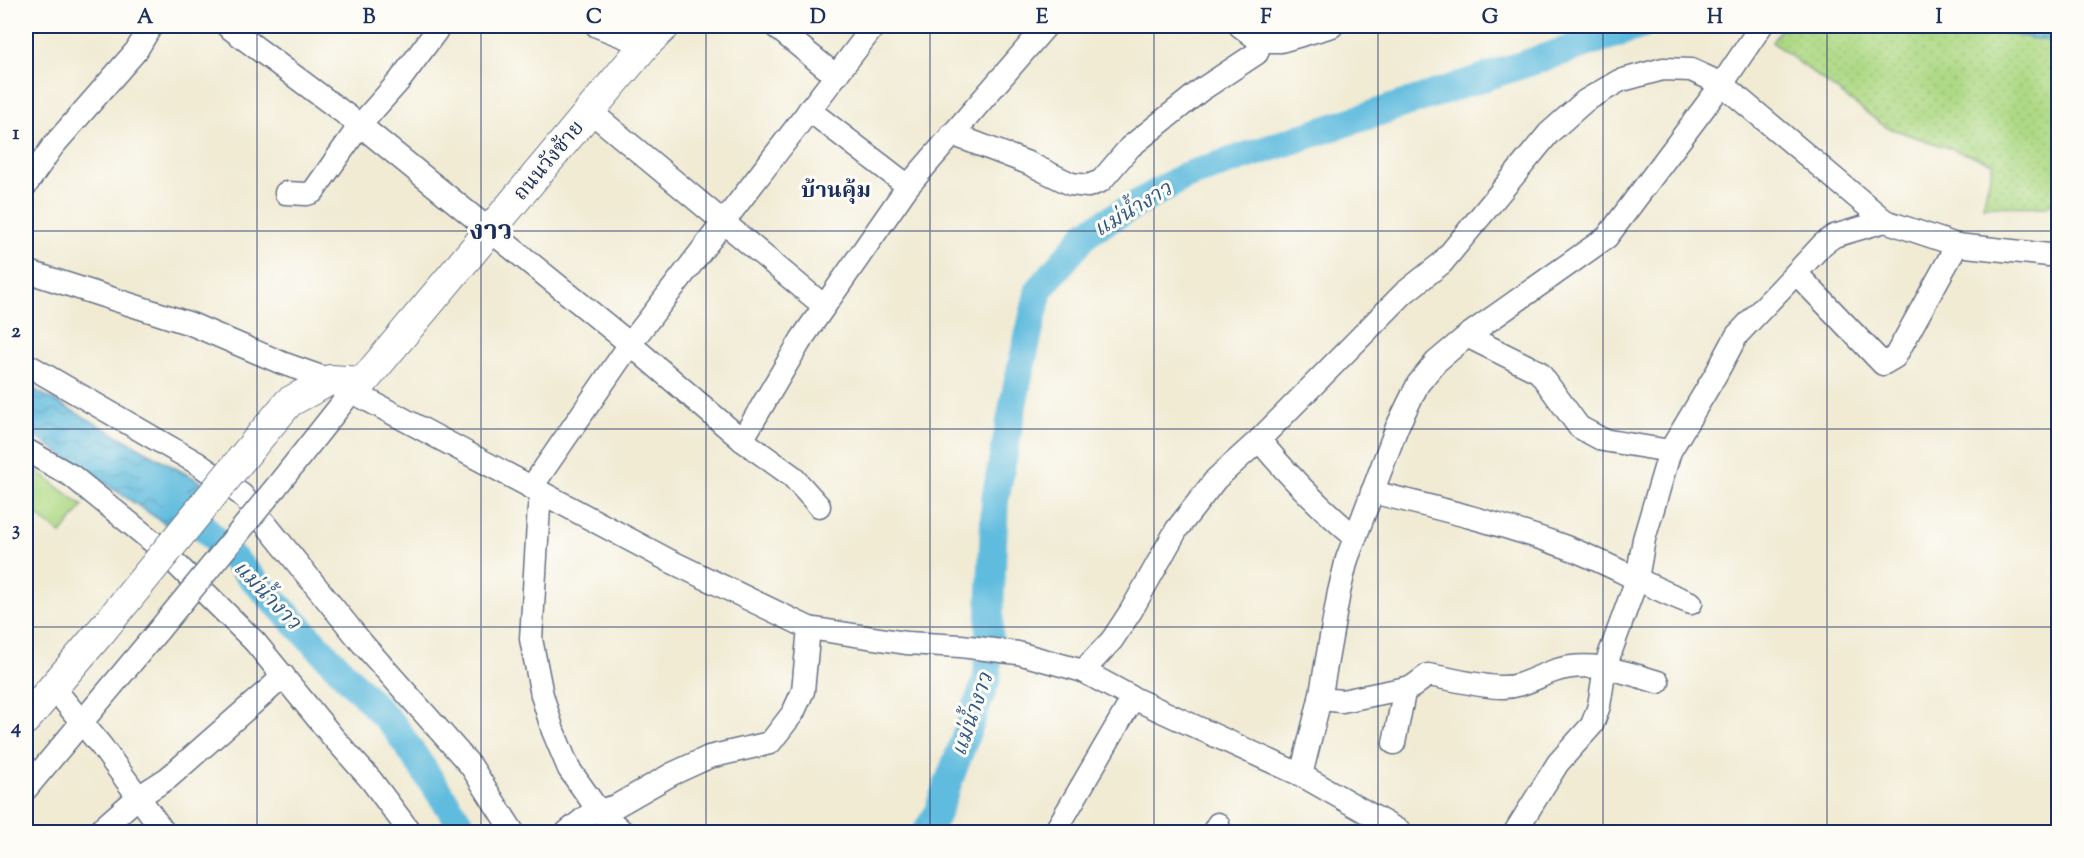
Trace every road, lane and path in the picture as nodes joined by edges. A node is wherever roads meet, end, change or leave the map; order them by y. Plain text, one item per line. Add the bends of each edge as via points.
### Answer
1 (151, 26) edge
2 (227, 26) edge
3 (440, 26) edge
4 (597, 26) edge
5 (775, 26) edge
6 (874, 26) edge
7 (1046, 26) edge
8 (1240, 26) edge
9 (1332, 26) edge
10 (1761, 26) edge
11 (655, 35) edge
12 (1260, 40) junction
13 (836, 76) junction
14 (1722, 84) junction
15 (809, 110) junction
16 (590, 111) junction
17 (360, 125) junction
18 (952, 134) junction
19 (26, 185) edge
20 (908, 186) junction
21 (286, 193) dead end
22 (1885, 221) junction
23 (723, 223) junction
24 (489, 231) junction
25 (1958, 245) junction
26 (2058, 256) edge
27 (26, 272) edge
28 (1796, 273) junction
29 (824, 306) junction
30 (1467, 336) junction
31 (630, 344) junction
32 (26, 364) edge
33 (341, 386) junction
34 (742, 440) junction
35 (1259, 440) junction
36 (26, 450) edge
37 (1670, 451) junction
38 (537, 492) junction
39 (1372, 492) junction
40 (819, 506) dead end
41 (1355, 537) junction
42 (1637, 579) junction
43 (1691, 603) dead end
44 (809, 628) junction
45 (1605, 667) junction
46 (1083, 671) junction
47 (284, 676) junction
48 (1658, 682) dead end
49 (53, 687) junction
50 (1405, 688) junction
51 (1133, 698) junction
52 (1320, 699) junction
53 (26, 719) edge
54 (81, 721) junction
55 (1394, 743) dead end
56 (1301, 775) junction
57 (26, 789) edge
58 (137, 798) junction
59 (598, 810) junction
60 (98, 832) edge
61 (164, 832) edge
62 (410, 832) edge
63 (513, 832) edge
64 (567, 832) edge
65 (623, 832) edge
66 (1055, 832) edge
67 (1401, 832) edge
68 (1515, 832) edge

1 - 19 street via 136,51 53,146
2 - 17 street
3 - 17 street
4 - 11 street
5 - 13 street
6 - 13 street
7 - 18 street
8 - 12 street
9 - 12 street via 1281,41
10 - 14 street
11 - 16 main road, ถนนวังซ้าย
12 - 18 street via 1257,53 1201,90 1130,147 1101,181 1088,186 1071,184
13 - 15 street
14 - 22 street
14 - 30 street via 1607,237
14 - 35 street via 1691,70 1663,69 1620,81 1586,101 1549,133 1442,263 1404,293
15 - 20 street
15 - 23 street
16 - 23 street
16 - 24 main road, ถนนวังซ้าย
17 - 21 street via 313,192
17 - 24 street
18 - 20 street
20 - 29 street
22 - 25 street
22 - 28 street via 1834,236
23 - 29 street
23 - 31 street
24 - 31 street
24 - 33 main road, ถนนวังซ้าย via 363,382
25 - 26 street
25 - 28 street via 1895,357 1883,364
27 - 33 street via 191,324
28 - 37 street via 1737,335
29 - 34 street
30 - 37 street via 1539,372 1579,427 1603,440
30 - 39 street via 1436,362 1418,384
31 - 34 street
31 - 38 street
32 - 63 street via 197,463 242,495 362,643 471,766
33 - 38 street
33 - 49 main road, bridge via 289,402
33 - 54 street, bridge via 276,487
34 - 40 street via 792,476
35 - 41 street
35 - 46 street via 1216,478 1194,505 1112,640
36 - 47 street via 72,477 158,546
37 - 42 street via 1644,539
38 - 44 street
38 - 59 street via 531,639 553,731 570,769
39 - 41 street
39 - 42 street via 1458,513 1566,547
41 - 52 street via 1339,592
42 - 43 street
42 - 45 street
44 - 46 street via 906,643 1018,653
44 - 59 street via 803,691 794,713 770,743 709,757 616,806
45 - 48 street
45 - 50 street via 1555,670 1525,683 1501,687 1428,675
45 - 68 street via 1592,725 1557,763
46 - 51 street
47 - 58 street via 168,778
47 - 62 street
49 - 53 main road
49 - 54 street
50 - 52 street via 1342,701
50 - 55 street
51 - 56 street
51 - 66 street
52 - 56 street
54 - 57 street
54 - 58 street
56 - 67 street
58 - 60 street
58 - 61 street
59 - 64 street
59 - 65 street

